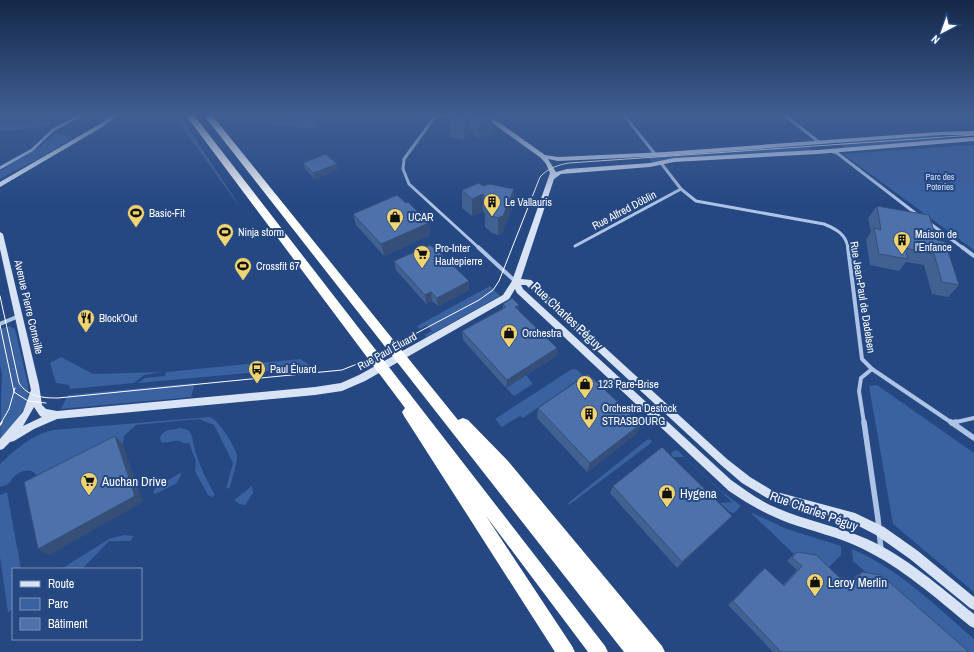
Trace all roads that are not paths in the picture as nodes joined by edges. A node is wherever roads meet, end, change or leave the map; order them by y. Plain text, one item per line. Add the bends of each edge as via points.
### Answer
1 (38, 144) edge
2 (68, 144) edge
3 (211, 144) edge
4 (230, 144) edge
5 (415, 144) edge
6 (525, 144) edge
7 (647, 144) edge
8 (787, 144) edge
9 (823, 144) edge
10 (909, 144) edge
11 (831, 151) junction
12 (655, 154) junction
13 (543, 157) junction
14 (661, 163) junction
15 (0, 168) edge
16 (28, 168) junction
17 (553, 177) junction
18 (0, 180) edge
19 (0, 185) edge
20 (681, 190) junction
21 (0, 234) edge
22 (575, 246) dead end
23 (974, 256) edge
24 (516, 282) junction
25 (19, 316) junction
26 (0, 324) edge
27 (409, 367) junction
28 (872, 369) junction
29 (391, 377) junction
30 (35, 385) junction
31 (43, 414) joint
32 (57, 415) junction
33 (974, 418) edge
34 (952, 423) junction
35 (974, 438) edge
36 (0, 446) edge
37 (880, 531) junction
38 (881, 552) junction
39 (974, 604) edge
40 (974, 622) edge
41 (566, 652) edge
42 (599, 652) edge
43 (635, 652) edge
44 (656, 652) edge

1 - 15 street
2 - 16 street
3 - 29 highway
4 - 27 highway
5 - 24 street, Rue Charles Péguy via 402,164 404,176 409,184
6 - 13 street
7 - 12 street
8 - 12 street
9 - 11 street
10 - 11 street
11 - 14 street via 674,160
11 - 23 street
12 - 13 street via 563,159
13 - 17 street via 549,164
14 - 17 street via 567,171
14 - 20 street, Rue Jean-Paul de Dadelsen
16 - 18 street
16 - 19 street
17 - 24 street, Rue Paul Éluard
20 - 22 street, Rue Alfred Döblin
20 - 28 street, Rue Jean-Paul de Dadelsen via 696,201 824,224 842,234 847,240 862,359
21 - 25 street, Avenue Pierre Corneille
24 - 32 street, Rue Paul Éluard via 506,297 349,385 315,391
24 - 37 street, Rue Charles Péguy via 528,282 746,480 771,495 855,518
24 - 38 street, Rue Charles Péguy via 520,291 726,483 751,500 779,514 852,538
25 - 26 street
25 - 30 street, Avenue Pierre Corneille
27 - 43 highway
27 - 44 highway via 503,466
28 - 34 street
28 - 37 street, Rue Jean-Paul de Dadelsen via 861,378 859,391
29 - 41 highway via 412,419
29 - 42 highway
30 - 31 street, Avenue Pierre Corneille via 38,406
30 - 36 street, Avenue Pierre Corneille via 34,396 26,413
31 - 32 street, Rue Paul Éluard
32 - 36 street, Avenue Pierre Corneille via 23,430
33 - 34 street
34 - 35 street
37 - 38 street, Rue Jean-Paul de Dadelsen
37 - 39 street, Rue Charles Péguy
38 - 40 street, Rue Charles Péguy via 920,578

